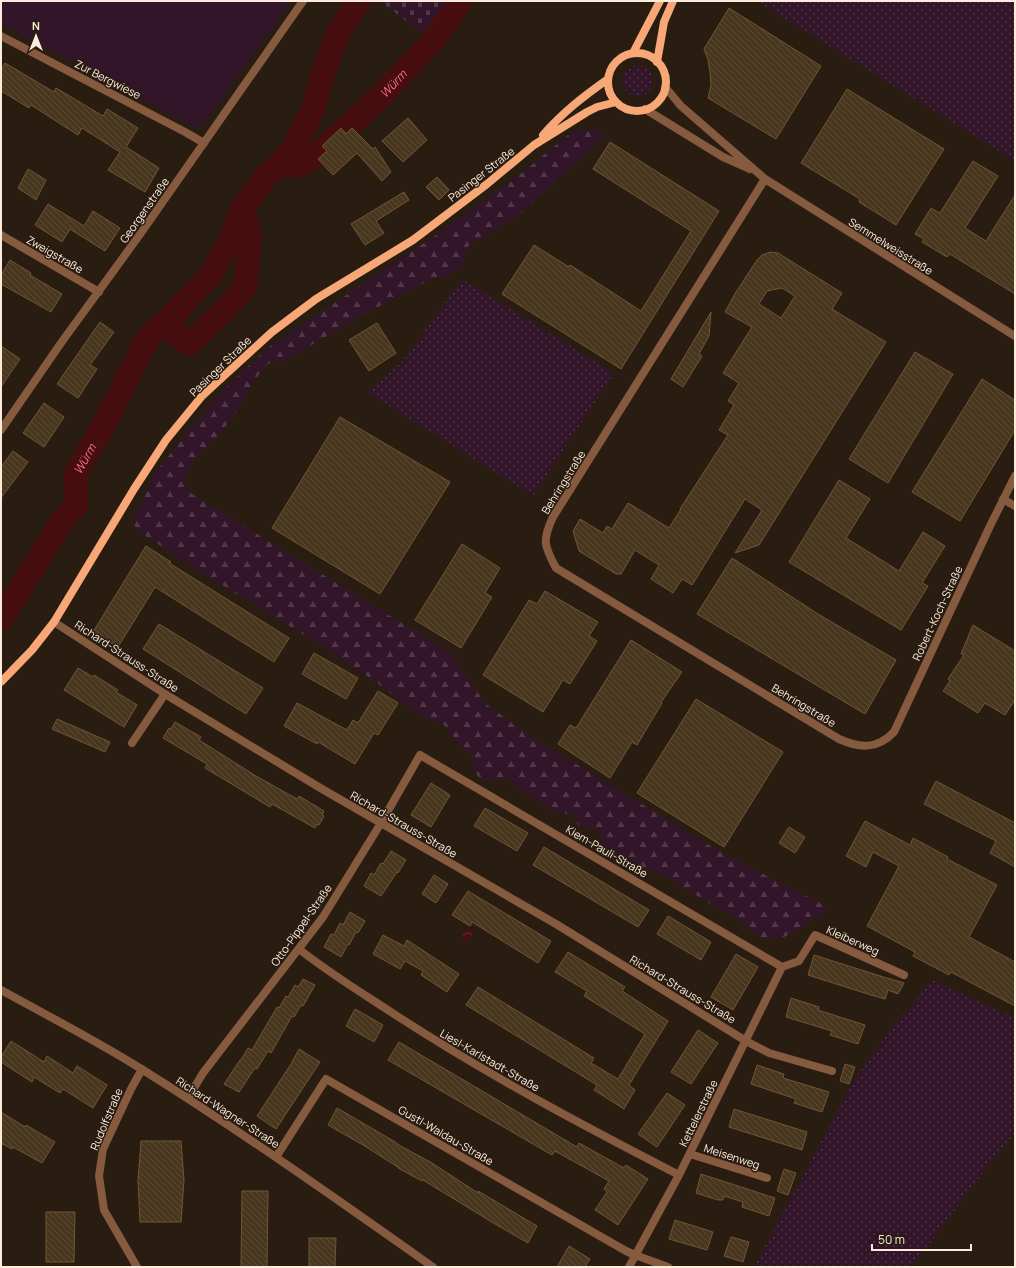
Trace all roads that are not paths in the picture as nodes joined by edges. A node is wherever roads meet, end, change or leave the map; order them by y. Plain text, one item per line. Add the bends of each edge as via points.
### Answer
1 (303, 1) edge
2 (660, 1) edge
3 (673, 1) edge
4 (1, 36) edge
5 (633, 53) junction
6 (657, 62) junction
7 (608, 79) junction
8 (665, 87) junction
9 (616, 102) junction
10 (645, 109) junction
11 (204, 143) junction
12 (534, 145) junction
13 (757, 172) junction
14 (765, 179) junction
15 (1, 235) edge
16 (99, 292) junction
17 (1015, 336) edge
18 (2, 427) edge
19 (1015, 476) edge
20 (1003, 499) junction
21 (1015, 506) edge
22 (54, 622) junction
23 (1, 682) edge
24 (165, 694) junction
25 (132, 743) dead end
26 (878, 744) joint
27 (420, 755) joint
28 (381, 823) junction
29 (299, 949) junction
30 (782, 967) junction
31 (904, 975) dead end
32 (1, 990) edge
33 (746, 1041) junction
34 (142, 1069) junction
35 (832, 1071) dead end
36 (188, 1098) junction
37 (690, 1154) junction
38 (276, 1157) junction
39 (679, 1175) junction
40 (767, 1178) dead end
41 (635, 1256) junction
42 (137, 1267) edge
43 (433, 1267) edge
44 (629, 1267) edge
45 (668, 1267) edge

1 - 11 street, Georgenstraße
2 - 5 main road
3 - 6 main road via 664,22
4 - 11 street, Zur Bergwiese
5 - 6 main road via 650,56
5 - 7 main road via 625,55 613,65
6 - 8 main road via 665,75
7 - 9 main road via 608,87
7 - 12 main road, Pasinger Straße via 561,115
8 - 10 main road via 657,102
8 - 13 street, Semmelweisstraße via 681,106
9 - 10 main road via 630,109
9 - 12 main road, Pasinger Straße via 596,107
10 - 13 street, Semmelweisstraße via 723,157
11 - 16 street, Georgenstraße
12 - 22 main road, Pasinger Straße via 413,240 316,299 272,332 203,395 166,440
13 - 14 street, Semmelweisstraße
14 - 17 street, Semmelweisstraße
14 - 26 street, Behringstraße via 553,517 547,530 547,551 556,568 839,738 852,745
15 - 16 street, Zweigstraße
16 - 18 street, Georgenstraße
19 - 20 street
20 - 21 street
20 - 26 street, Robert-Koch-Straße via 894,732
22 - 23 main road, Pasinger Straße via 32,650
22 - 24 street, Richard-Strauss-Straße
24 - 25 street
24 - 28 street, Richard-Strauss-Straße
27 - 28 street, Otto-Pippel-Straße
27 - 30 street, Kiem-Pauli-Straße
28 - 29 street, Otto-Pippel-Straße via 323,917
28 - 33 street, Richard-Strauss-Straße via 556,924
29 - 36 street, Otto-Pippel-Straße via 203,1073
29 - 39 street, Liesl-Karlstadt-Straße via 432,1039 526,1094
30 - 31 street, Kleiberweg via 799,961 815,935
30 - 33 street, Kettelerstraße
32 - 34 street, Richard-Wagner-Straße
33 - 35 street, Richard-Strauss-Straße via 769,1053
33 - 37 street, Kettelerstraße
34 - 36 street, Richard-Wagner-Straße
34 - 42 street, Rudolfstraße via 103,1149 99,1176 104,1210
36 - 38 street, Richard-Wagner-Straße
37 - 39 street, Kettelerstraße
37 - 40 street, Meisenweg
38 - 41 street, Gustl-Waldau-Straße via 326,1079
38 - 43 street, Richard-Wagner-Straße
39 - 41 street, Kettelerstraße
41 - 44 street, Kettelerstraße
41 - 45 street

